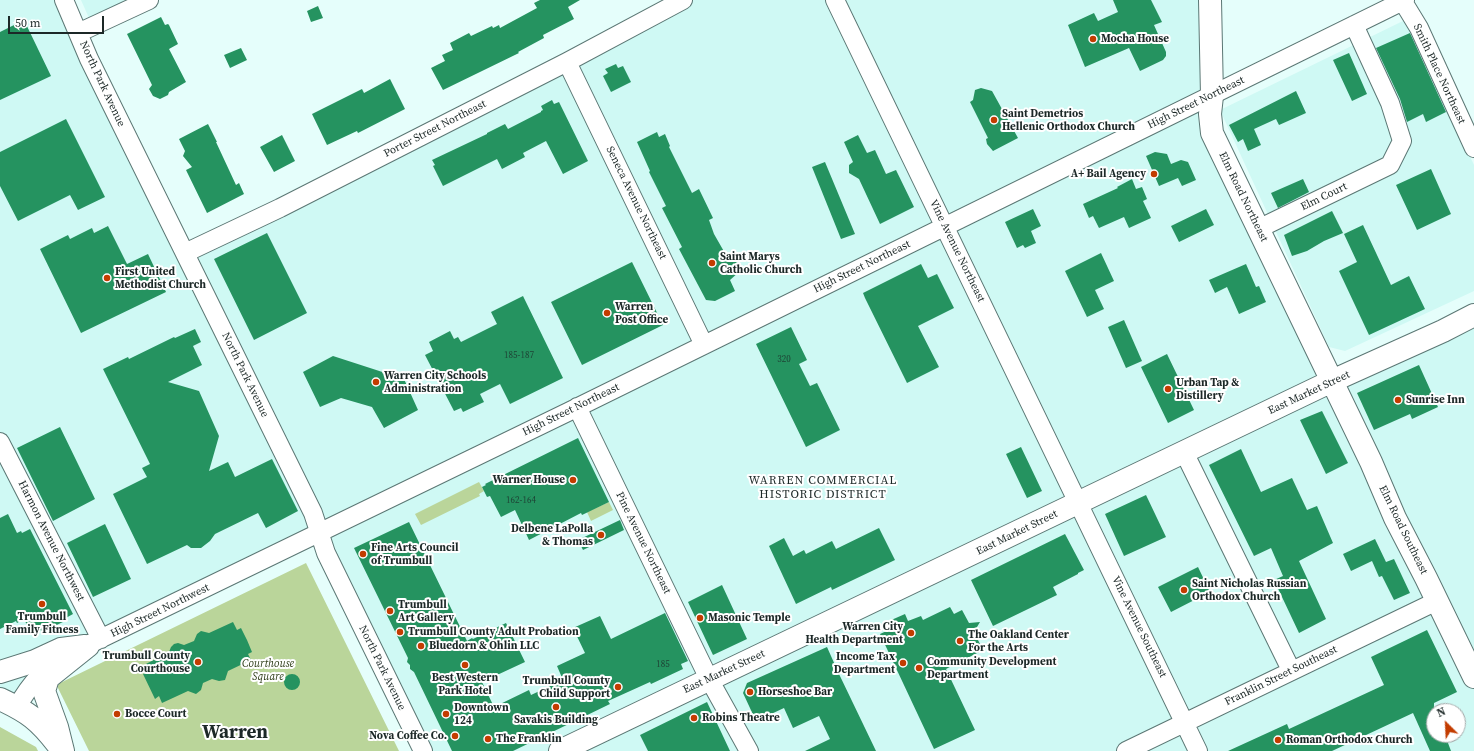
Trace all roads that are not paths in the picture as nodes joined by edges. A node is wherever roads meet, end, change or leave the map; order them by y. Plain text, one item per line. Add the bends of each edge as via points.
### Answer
1 (64, 0) edge
2 (149, 0) edge
3 (683, 0) edge
4 (835, 0) edge
5 (1210, 0) edge
6 (1403, 0) edge
7 (1354, 25) junction
8 (78, 33) junction
9 (567, 62) junction
10 (1212, 96) junction
11 (1474, 147) edge
12 (945, 226) junction
13 (1258, 229) junction
14 (185, 253) junction
15 (1474, 315) edge
16 (704, 345) junction
17 (1332, 381) junction
18 (577, 407) junction
19 (0, 442) edge
20 (1184, 452) junction
21 (5, 463) edge
22 (1079, 503) junction
23 (319, 534) junction
24 (1437, 601) junction
25 (95, 642) junction
26 (1291, 670) junction
27 (0, 672) edge
28 (1474, 678) edge
29 (709, 679) junction
30 (8, 703) edge
31 (1184, 723) junction
32 (62, 751) edge
33 (423, 751) edge
34 (560, 751) edge
35 (749, 751) edge
36 (1126, 751) edge
37 (1198, 751) edge

1 - 8 street, North Park Avenue
2 - 8 street
3 - 9 street, Porter Street Northeast
4 - 12 street, Vine Avenue Northeast
5 - 10 main road, Elm Road Northeast
6 - 7 street, High Street Northeast
6 - 11 street, Smith Place Northeast via 1419,28
7 - 10 street, High Street Northeast
7 - 13 street, Elm Court via 1390,103 1402,141 1390,165
8 - 14 street, North Park Avenue
9 - 14 street, Porter Street Northeast via 280,208
9 - 16 street, Seneca Avenue Northeast
10 - 12 street, High Street Northeast
10 - 13 main road, Elm Road Northeast via 1212,133
12 - 16 street, High Street Northeast
12 - 22 street, Vine Avenue Northeast
13 - 17 main road, Elm Road Northeast
14 - 23 street, North Park Avenue via 313,513
15 - 17 main road, East Market Street
16 - 18 street, High Street Northeast
17 - 20 main road, East Market Street
17 - 24 main road, Elm Road Southeast via 1395,518
18 - 23 street, High Street Northeast
18 - 29 street, Pine Avenue Northeast
19 - 21 street, Harmon Avenue Northwest
20 - 22 main road, East Market Street
20 - 26 street
21 - 25 street, Harmon Avenue Northwest
22 - 29 main road, East Market Street
22 - 31 street, Vine Avenue Southeast
23 - 25 street, High Street Northwest
23 - 33 street, North Park Avenue via 326,554
24 - 26 street, Franklin Street Southeast
24 - 28 main road, Elm Road Southeast
25 - 27 main road via 61,649 35,661
25 - 30 street, High Street Northwest via 50,666
25 - 32 main road via 48,678 45,686
26 - 31 street, Franklin Street Southeast
29 - 34 main road, East Market Street
29 - 35 street, Pine Avenue Northeast
30 - 32 main road via 32,716
31 - 36 street, Franklin Street Southeast
31 - 37 street, Vine Avenue Southeast

